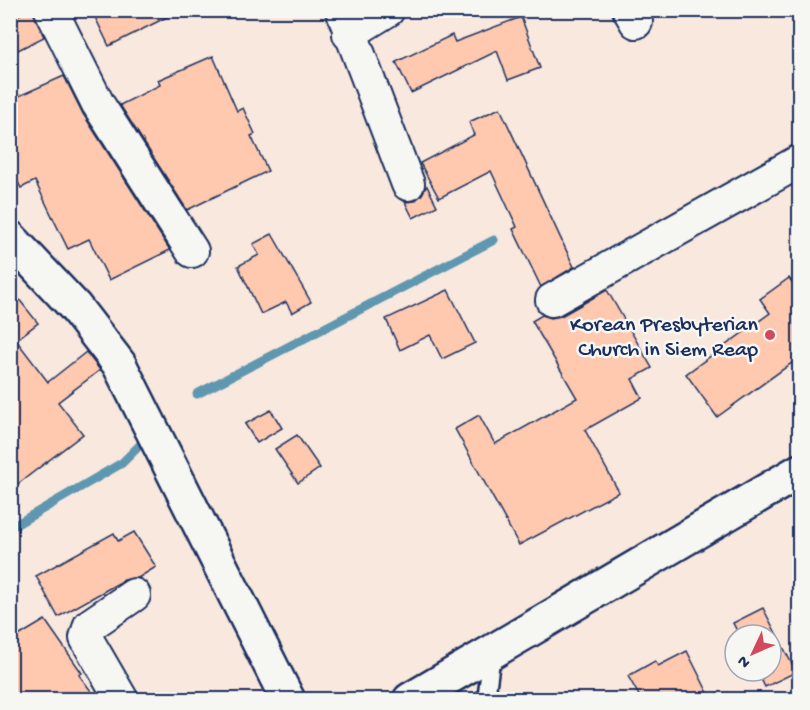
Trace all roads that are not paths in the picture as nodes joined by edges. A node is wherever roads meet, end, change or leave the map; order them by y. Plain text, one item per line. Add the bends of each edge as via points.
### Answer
1 (51, 10) edge
2 (388, 10) edge
3 (346, 22) edge
4 (800, 161) edge
5 (408, 184) dead end
6 (10, 238) edge
7 (192, 251) dead end
8 (552, 300) dead end
9 (800, 471) edge
10 (134, 595) dead end
11 (492, 653) junction
12 (122, 699) edge
13 (288, 699) edge
14 (410, 699) edge
15 (486, 699) edge

1 - 7 street via 98,104
2 - 3 street
3 - 5 street
4 - 8 street
6 - 13 street via 75,307 119,364
9 - 11 street
10 - 12 street via 90,625 86,638
11 - 14 street
11 - 15 lane

